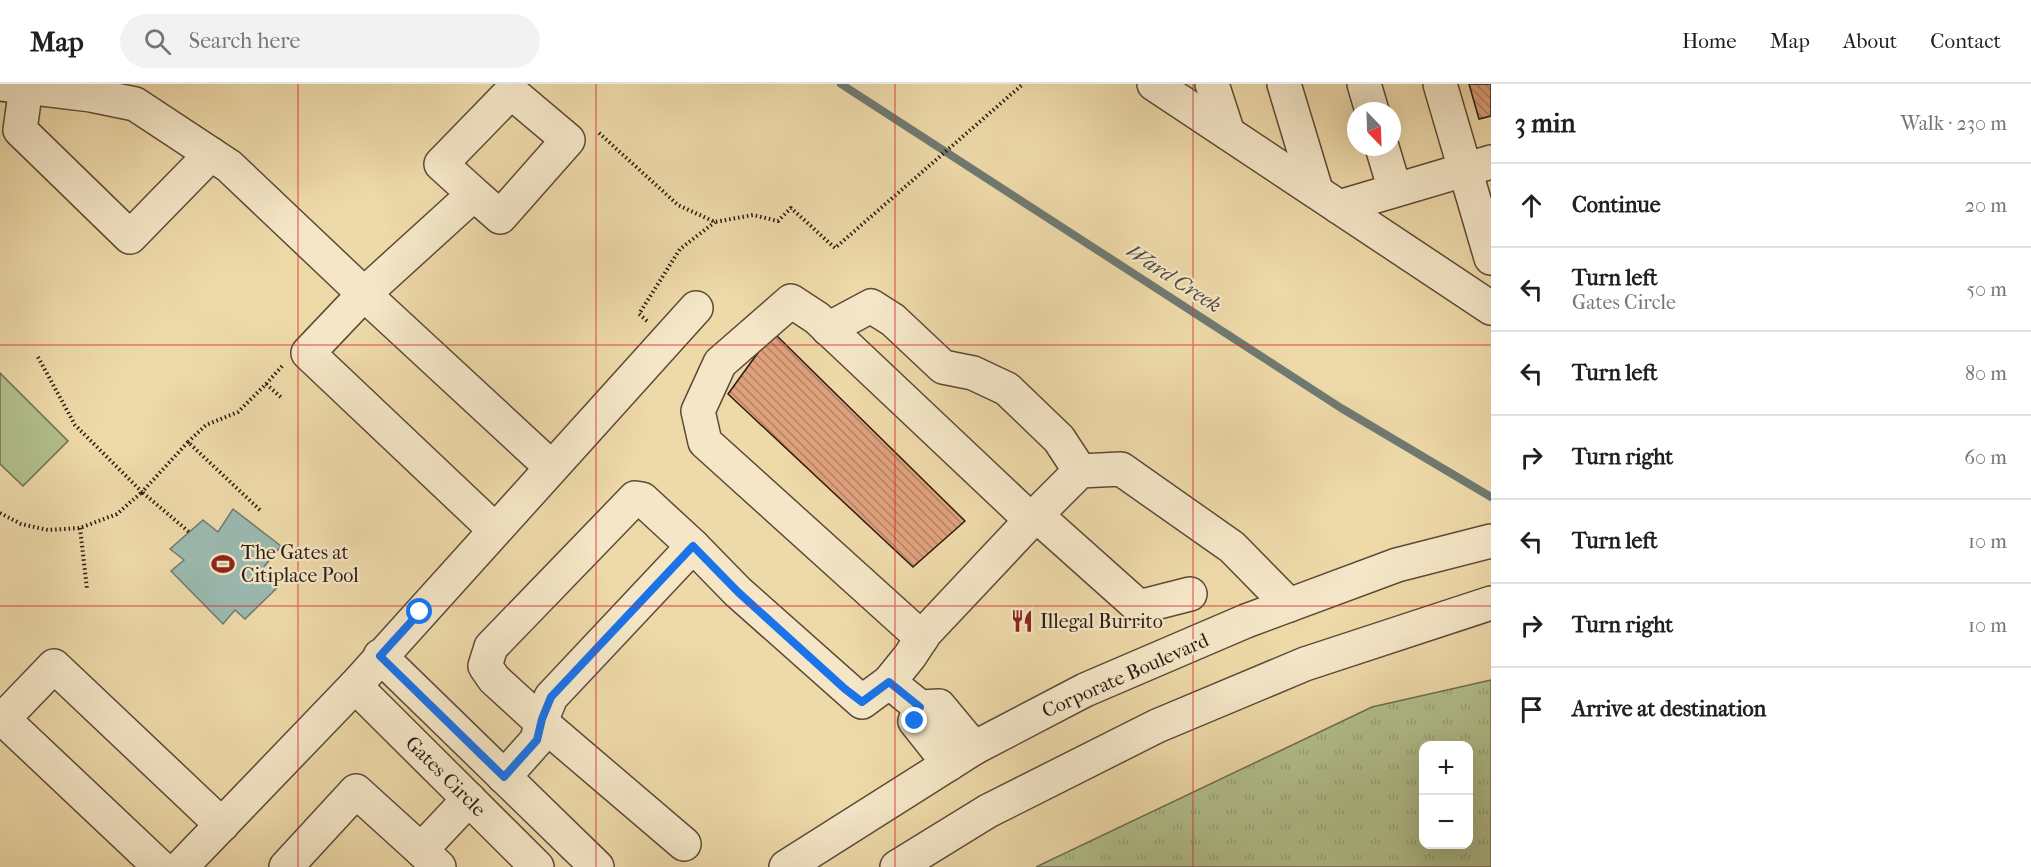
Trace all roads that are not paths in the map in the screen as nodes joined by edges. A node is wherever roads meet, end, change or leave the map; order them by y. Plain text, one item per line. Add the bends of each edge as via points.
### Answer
1 (1154, 84) edge
2 (1212, 84) edge
3 (1284, 84) edge
4 (1364, 84) edge
5 (1440, 84) edge
6 (13, 85) edge
7 (1369, 102) edge
8 (1228, 133) junction
9 (211, 154) junction
10 (1385, 156) edge
11 (1478, 166) edge
12 (1395, 190) junction
13 (474, 194) dead end
14 (1327, 199) junction
15 (1491, 258) edge
16 (364, 294) junction
17 (696, 308) dead end
18 (1491, 308) edge
19 (828, 329) junction
20 (551, 467) junction
21 (1080, 471) junction
22 (1033, 517) junction
23 (495, 530) junction
24 (1491, 541) edge
25 (693, 546) junction
26 (1190, 594) dead end
27 (1486, 604) edge
28 (1289, 605) junction
29 (922, 638) junction
30 (380, 656) junction
31 (889, 682) junction
32 (355, 686) junction
33 (2, 717) edge
34 (541, 722) junction
35 (961, 756) junction
36 (504, 777) junction
37 (469, 799) junction
38 (222, 825) junction
39 (684, 844) dead end
40 (430, 858) edge
41 (160, 867) edge
42 (181, 867) edge
43 (286, 867) edge
44 (537, 867) edge
45 (597, 867) edge
46 (786, 867) edge
47 (897, 867) edge

1 - 8 street
2 - 8 street
3 - 14 street
4 - 7 street
5 - 11 street
6 - 9 street via 135,104
6 - 9 street via 20,130 130,237
8 - 14 street
9 - 16 street via 229,166
10 - 12 street
11 - 12 street
11 - 15 street
12 - 14 street
13 - 16 street
14 - 18 street
16 - 20 street
16 - 23 street via 308,353
17 - 20 street
19 - 21 street via 871,306 893,320 942,367 973,373 1007,389 1059,439
19 - 22 street
19 - 29 street via 791,301 720,363 698,411 705,442
20 - 23 street
21 - 22 street
21 - 28 street via 1121,469 1232,547
22 - 26 street via 1139,608
22 - 29 street
23 - 30 street
24 - 28 street, Corporate Boulevard via 1398,565
25 - 31 street via 738,592 862,702
25 - 34 street via 551,697
25 - 34 street via 642,499 635,498 490,647 485,666
27 - 47 street via 1305,664 1157,726 988,811
28 - 35 street, Corporate Boulevard via 1084,690
29 - 31 street
30 - 32 street
30 - 36 street, Gates Circle
31 - 35 street via 920,707 939,706
32 - 37 street, Gates Circle
32 - 38 street
33 - 38 street via 54,666
33 - 41 street
34 - 36 street via 537,740
34 - 39 street
35 - 46 street, Corporate Boulevard
36 - 45 street, Gates Circle
37 - 40 street
37 - 44 street, Gates Circle
38 - 42 street
40 - 43 street via 356,791

